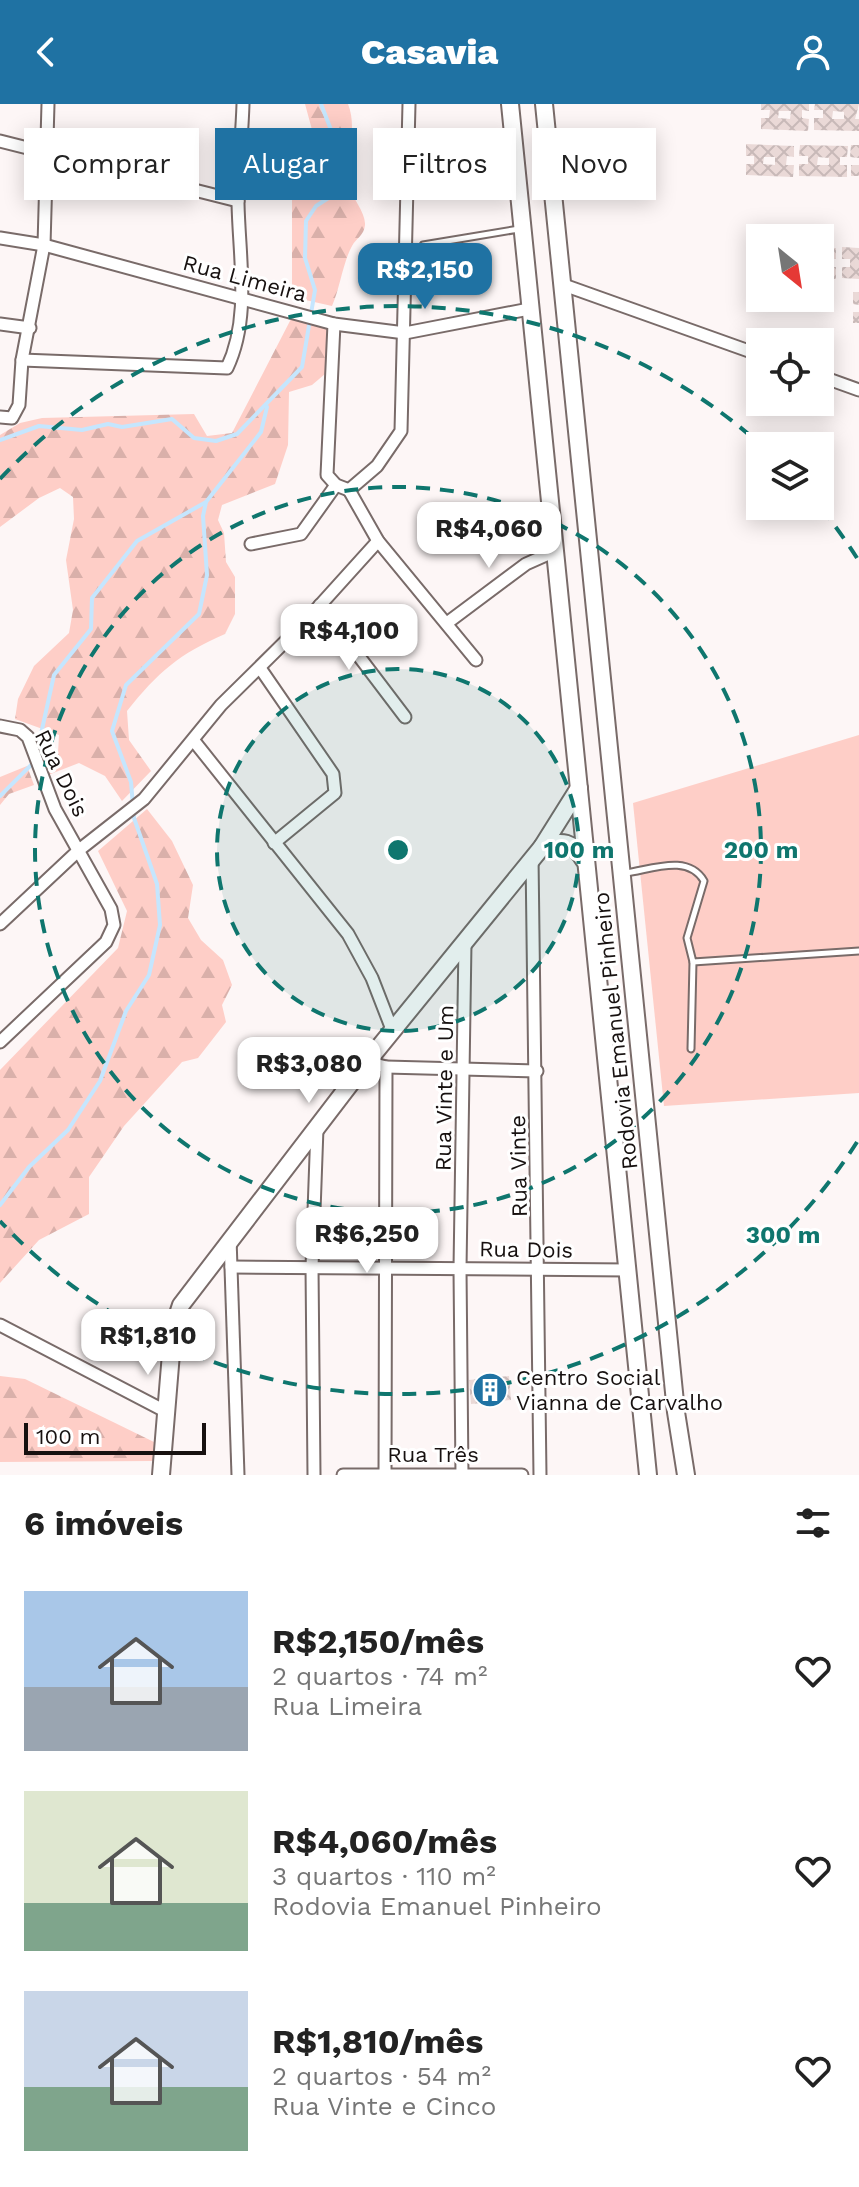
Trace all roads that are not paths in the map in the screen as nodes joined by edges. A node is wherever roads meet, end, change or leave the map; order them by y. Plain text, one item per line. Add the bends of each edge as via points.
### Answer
1 (48, 104) edge
2 (243, 104) edge
3 (409, 104) edge
4 (510, 104) edge
5 (544, 104) edge
6 (46, 128) edge
7 (0, 141) edge
8 (24, 146) edge
9 (199, 191) edge
10 (44, 200) edge
11 (238, 201) junction
12 (524, 228) junction
13 (0, 238) edge
14 (44, 245) junction
15 (423, 245) dead end
16 (561, 284) junction
17 (242, 297) junction
18 (529, 309) junction
19 (0, 324) edge
20 (334, 324) junction
21 (30, 328) junction
22 (405, 333) junction
23 (746, 350) edge
24 (22, 360) junction
25 (834, 381) edge
26 (859, 390) edge
27 (6, 417) edge
28 (336, 485) junction
29 (349, 490) junction
30 (378, 541) junction
31 (251, 544) dead end
32 (553, 552) junction
33 (320, 605) junction
34 (447, 623) junction
35 (476, 660) dead end
36 (260, 668) junction
37 (405, 717) dead end
38 (0, 726) edge
39 (194, 741) junction
40 (579, 788) junction
41 (274, 843) junction
42 (79, 850) junction
43 (537, 852) junction
44 (584, 860) junction
45 (621, 873) junction
46 (0, 924) edge
47 (465, 943) junction
48 (859, 951) edge
49 (693, 962) junction
50 (393, 1032) junction
51 (0, 1042) edge
52 (691, 1049) dead end
53 (367, 1062) junction
54 (386, 1067) junction
55 (465, 1069) junction
56 (537, 1071) junction
57 (317, 1128) junction
58 (230, 1238) junction
59 (231, 1267) junction
60 (312, 1267) junction
61 (384, 1268) junction
62 (460, 1269) junction
63 (539, 1269) junction
64 (629, 1270) junction
65 (0, 1325) edge
66 (165, 1411) junction
67 (462, 1474) edge
68 (161, 1475) edge
69 (238, 1475) edge
70 (314, 1475) edge
71 (343, 1475) edge
72 (385, 1475) edge
73 (522, 1475) edge
74 (540, 1475) edge
75 (648, 1475) edge
76 (686, 1475) edge

1 - 6 street
2 - 11 street
3 - 22 street
4 - 12 main road, Rodovia Emanuel Pinheiro
5 - 16 main road, Rodovia Emanuel Pinheiro
7 - 8 street
9 - 11 street
10 - 14 street
11 - 17 street
12 - 15 lane
12 - 18 main road, Rodovia Emanuel Pinheiro
13 - 14 street, Rua Limeira
14 - 17 street, Rua Limeira
14 - 21 street
16 - 23 street
16 - 45 main road, Rodovia Emanuel Pinheiro
17 - 20 street, Rua Limeira
17 - 24 street via 238,345 227,368
18 - 22 street, Rua Limeira
18 - 32 main road, Rodovia Emanuel Pinheiro
19 - 21 street
20 - 22 street, Rua Limeira
20 - 28 street via 327,475
21 - 24 street
22 - 29 street via 401,431 377,466
24 - 27 street via 19,405
25 - 26 street
28 - 29 street
28 - 31 street via 301,534
29 - 30 street
30 - 33 street
30 - 34 street
32 - 34 street via 526,564
32 - 40 main road, Rodovia Emanuel Pinheiro
33 - 36 street
33 - 37 street
34 - 35 street
36 - 39 street via 221,705
36 - 41 street via 333,774 335,793
38 - 42 street, Rua Dois via 28,737 55,809
39 - 41 street
39 - 42 street via 144,799
40 - 43 main road
40 - 44 main road, Rodovia Emanuel Pinheiro
41 - 50 street via 348,934
42 - 46 street
42 - 51 street, Rua Dois via 111,909 114,925 106,942
43 - 44 main road via 566,842
43 - 47 main road
43 - 56 street, Rua Vinte
44 - 64 main road, Rodovia Emanuel Pinheiro
45 - 49 lane via 688,864 697,869 704,881 687,938
45 - 76 main road, Rodovia Emanuel Pinheiro
47 - 50 main road
47 - 55 street, Rua Vinte e Um
48 - 49 lane
49 - 52 lane
50 - 53 main road
53 - 54 street
53 - 57 main road
54 - 55 street
54 - 61 street
55 - 56 street
55 - 62 street, Rua Vinte e Um
56 - 63 street, Rua Vinte
57 - 58 main road
57 - 60 street
58 - 59 street
58 - 66 main road via 181,1305 173,1329
59 - 60 street, Rua Dois
59 - 69 street
60 - 61 street, Rua Dois
60 - 70 street
61 - 62 street, Rua Dois
61 - 72 street
62 - 63 street, Rua Dois
62 - 67 street, Rua Vinte e Um
63 - 64 street, Rua Dois
63 - 74 street, Rua Vinte
64 - 75 main road, Rodovia Emanuel Pinheiro
65 - 66 street
66 - 68 main road
67 - 72 street, Rua Três
67 - 73 street, Rua Três
71 - 72 street, Rua Três

